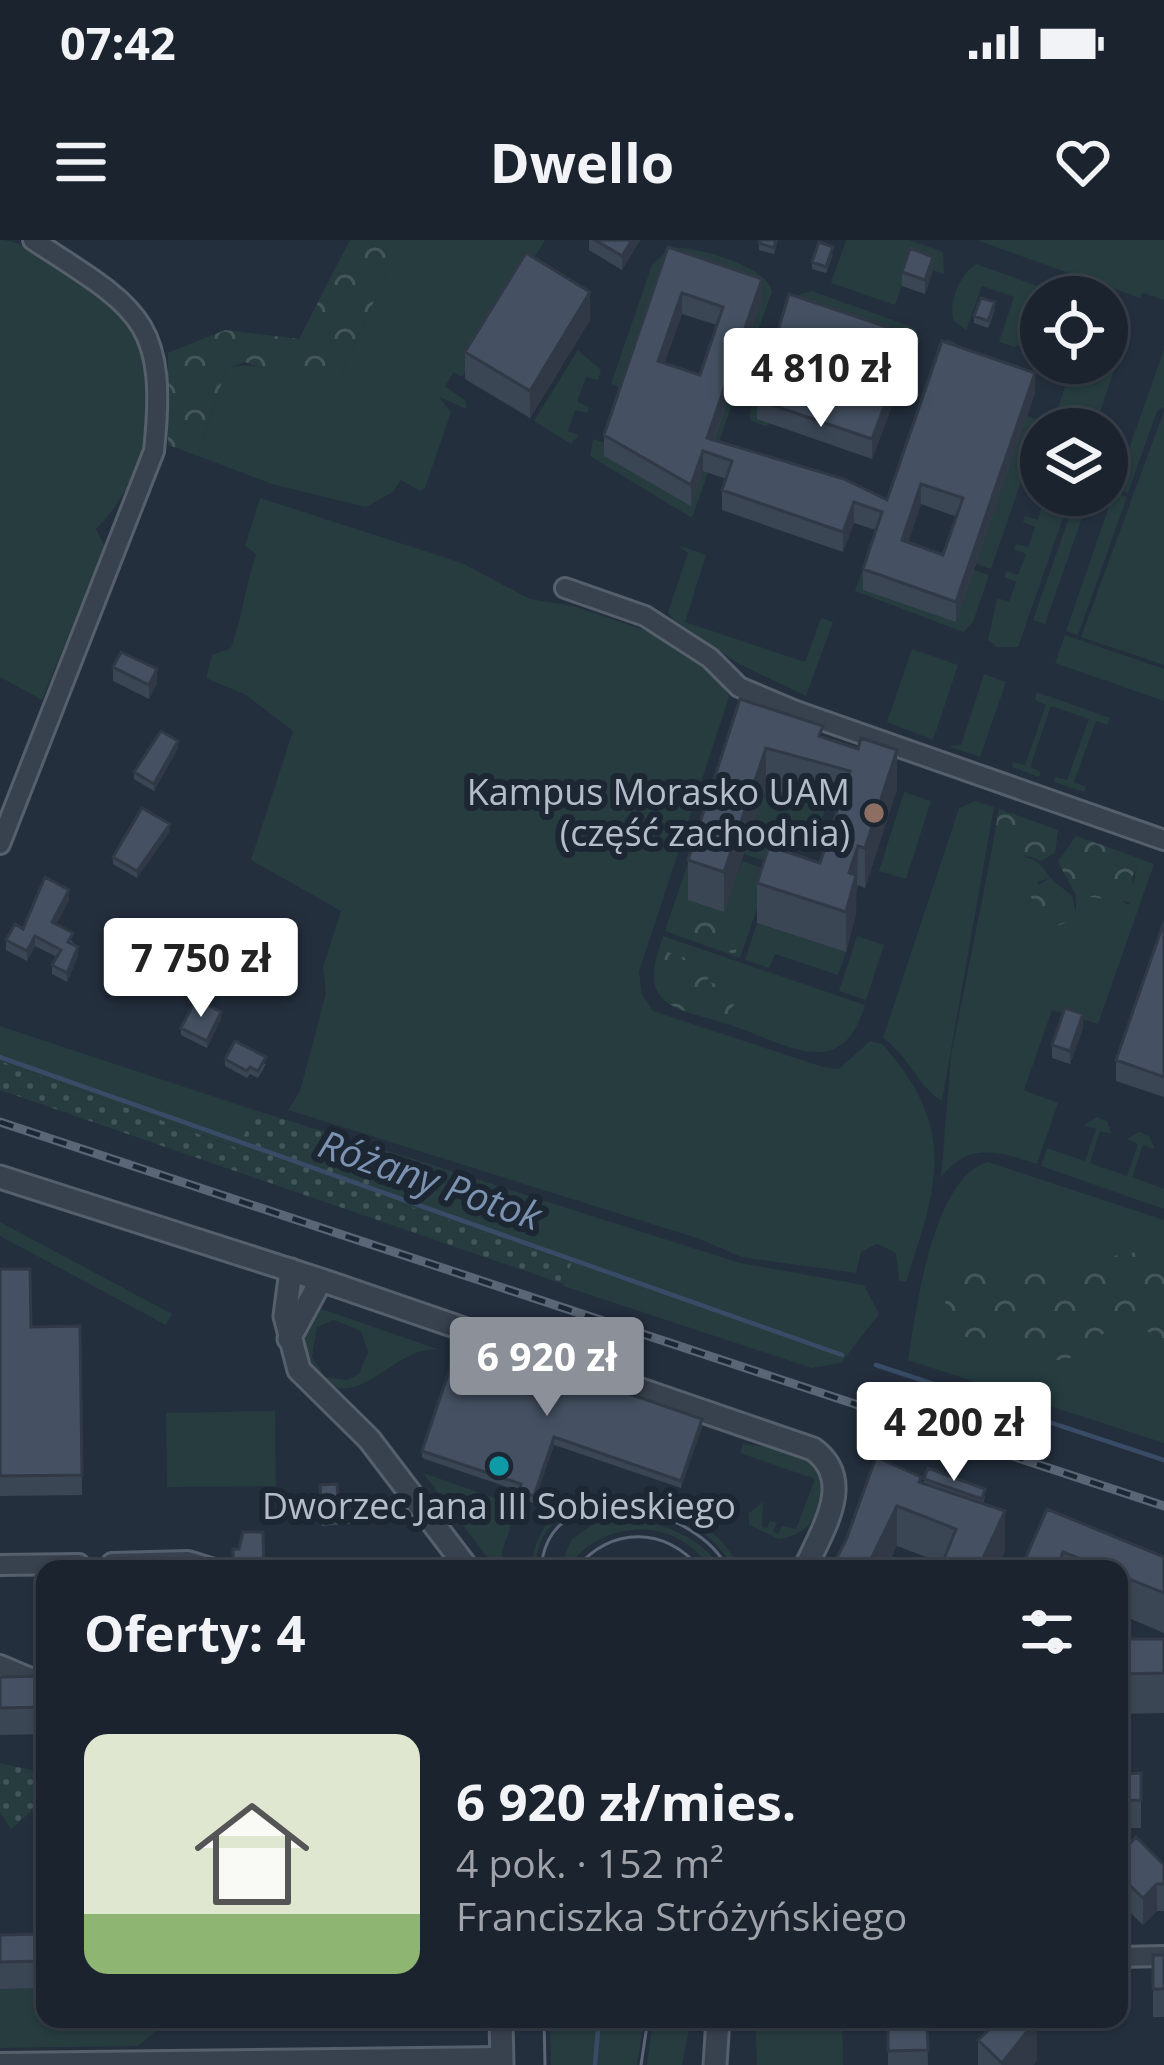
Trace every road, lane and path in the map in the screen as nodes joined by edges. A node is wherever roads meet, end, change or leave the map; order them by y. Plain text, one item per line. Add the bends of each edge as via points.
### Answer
1 (33, 240) edge
2 (565, 588) dead end
3 (1164, 840) edge
4 (0, 844) edge
5 (0, 1178) edge
6 (291, 1270) junction
7 (321, 1280) junction
8 (289, 1339) junction
9 (460, 1560) edge
10 (808, 1560) edge
11 (36, 1564) edge
12 (0, 1565) edge
13 (0, 1665) edge
14 (36, 1680) edge
15 (1164, 1956) edge
16 (1128, 1957) edge
17 (501, 2028) edge
18 (717, 2028) edge
19 (502, 2061) edge
20 (0, 2062) edge
21 (715, 2065) edge

1 - 4 street via 139,318 156,348 160,393 154,451
2 - 3 street via 645,616 739,687 796,711
5 - 6 street
6 - 7 street
6 - 8 street
7 - 8 street
7 - 10 street via 818,1453 836,1489
8 - 9 street via 305,1379 369,1439
11 - 12 street
13 - 14 street
15 - 16 street
17 - 19 street
18 - 21 street
19 - 20 street

